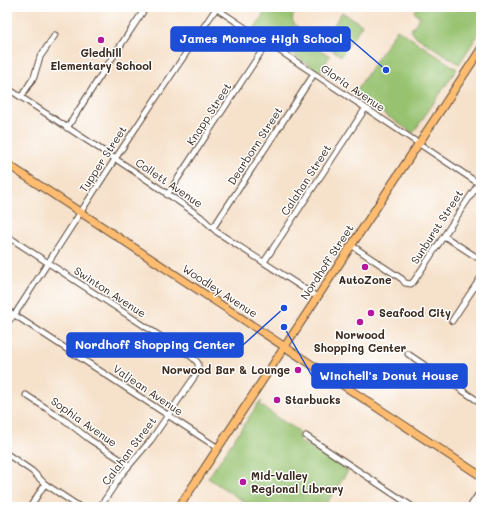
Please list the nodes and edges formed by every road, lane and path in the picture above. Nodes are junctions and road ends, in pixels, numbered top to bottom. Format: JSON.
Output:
{"nodes":[{"id":1,"x":146,"y":7,"type":"edge"},
{"id":2,"x":216,"y":8,"type":"edge"},
{"id":3,"x":54,"y":35,"type":"dead end"},
{"id":4,"x":267,"y":43,"type":"junction"},
{"id":5,"x":481,"y":50,"type":"edge"},
{"id":6,"x":314,"y":74,"type":"junction"},
{"id":7,"x":7,"y":88,"type":"edge"},
{"id":8,"x":21,"y":97,"type":"junction"},
{"id":9,"x":365,"y":109,"type":"junction"},
{"id":10,"x":67,"y":128,"type":"junction"},
{"id":11,"x":419,"y":144,"type":"junction"},
{"id":12,"x":115,"y":159,"type":"junction"},
{"id":13,"x":7,"y":164,"type":"edge"},
{"id":14,"x":480,"y":183,"type":"edge"},
{"id":15,"x":167,"y":195,"type":"junction"},
{"id":16,"x":81,"y":212,"type":"junction"},
{"id":17,"x":213,"y":228,"type":"junction"},
{"id":18,"x":7,"y":236,"type":"edge"},
{"id":19,"x":444,"y":236,"type":"junction"},
{"id":20,"x":351,"y":245,"type":"junction"},
{"id":21,"x":481,"y":260,"type":"edge"},
{"id":22,"x":264,"y":262,"type":"junction"},
{"id":23,"x":48,"y":264,"type":"junction"},
{"id":24,"x":481,"y":277,"type":"edge"},
{"id":25,"x":317,"y":297,"type":"junction"},
{"id":26,"x":7,"y":310,"type":"edge"},
{"id":27,"x":15,"y":314,"type":"junction"},
{"id":28,"x":452,"y":321,"type":"dead end"},
{"id":29,"x":7,"y":323,"type":"edge"},
{"id":30,"x":285,"y":347,"type":"junction"},
{"id":31,"x":408,"y":354,"type":"dead end"},
{"id":32,"x":199,"y":367,"type":"joint"},
{"id":33,"x":26,"y":395,"type":"dead end"},
{"id":34,"x":481,"y":403,"type":"edge"},
{"id":35,"x":168,"y":415,"type":"junction"},
{"id":36,"x":306,"y":436,"type":"dead end"},
{"id":37,"x":218,"y":448,"type":"junction"},
{"id":38,"x":7,"y":454,"type":"edge"},
{"id":39,"x":129,"y":465,"type":"junction"},
{"id":40,"x":481,"y":476,"type":"edge"},
{"id":41,"x":45,"y":484,"type":"junction"},
{"id":42,"x":481,"y":490,"type":"edge"},
{"id":43,"x":30,"y":507,"type":"edge"},
{"id":44,"x":80,"y":507,"type":"edge"},
{"id":45,"x":100,"y":507,"type":"edge"},
{"id":46,"x":178,"y":507,"type":"edge"},
{"id":47,"x":413,"y":507,"type":"edge"},
{"id":48,"x":470,"y":507,"type":"edge"}],
"edges":[{"from":1,"to":10,"type":"street"},
{"from":2,"to":4,"type":"street","name":"Gloria Avenue"},
{"from":2,"to":12,"type":"street","name":"Tupper Street"},
{"from":3,"to":8,"type":"street"},
{"from":4,"to":6,"type":"street","name":"Gloria Avenue"},
{"from":4,"to":15,"type":"street","name":"Knapp Street"},
{"from":5,"to":11,"type":"main road","name":"Nordhoff Street"},
{"from":6,"to":9,"type":"street","name":"Gloria Avenue"},
{"from":6,"to":17,"type":"street","name":"Dearborn Street"},
{"from":7,"to":8,"type":"street","name":"Collett Avenue"},
{"from":8,"to":10,"type":"street","name":"Collett Avenue"},
{"from":9,"to":11,"type":"street","name":"Gloria Avenue"},
{"from":9,"to":22,"type":"street","name":"Calahan Street"},
{"from":10,"to":12,"type":"street","name":"Collett Avenue"},
{"from":11,"to":14,"type":"street","name":"Gloria Avenue"},
{"from":11,"to":20,"type":"main road","name":"Nordhoff Street"},
{"from":12,"to":15,"type":"street","name":"Collett Avenue"},
{"from":12,"to":16,"type":"street","name":"Tupper Street"},
{"from":13,"to":16,"type":"main road","name":"Woodley Avenue"},
{"from":14,"to":19,"type":"street","name":"Sunburst Street"},
{"from":15,"to":17,"type":"street","name":"Collett Avenue"},
{"from":16,"to":23,"type":"street","name":"Tupper Street"},
{"from":16,"to":30,"type":"main road","name":"Woodley Avenue"},
{"from":17,"to":22,"type":"street","name":"Collett Avenue"},
{"from":18,"to":23,"type":"street","name":"Swinton Avenue"},
{"from":19,"to":20,"type":"street","name":"Sunburst Street"},
{"from":19,"to":21,"type":"street"},
{"from":20,"to":25,"type":"main road","name":"Nordhoff Street"},
{"from":22,"to":25,"type":"street","name":"Collett Avenue"},
{"from":23,"to":27,"type":"street","name":"Tupper Street"},
{"from":23,"to":32,"type":"street","name":"Swinton Avenue"},
{"from":24,"to":28,"type":"street"},
{"from":25,"to":30,"type":"main road","name":"Nordhoff Street"},
{"from":26,"to":27,"type":"street","name":"Valjean Avenue"},
{"from":27,"to":29,"type":"street","name":"Tupper Street"},
{"from":27,"to":35,"type":"street","name":"Valjean Avenue"},
{"from":30,"to":37,"type":"main road","name":"Nordhoff Street"},
{"from":30,"to":40,"type":"main road","name":"Woodley Avenue"},
{"from":31,"to":34,"type":"street"},
{"from":32,"to":35,"type":"street","name":"Calahan Street"},
{"from":33,"to":39,"type":"street","name":"Sophia Avenue"},
{"from":35,"to":37,"type":"street","name":"Valjean Avenue"},
{"from":35,"to":39,"type":"street","name":"Calahan Street"},
{"from":36,"to":47,"type":"street"},
{"from":37,"to":46,"type":"main road","name":"Nordhoff Street"},
{"from":38,"to":41,"type":"street"},
{"from":39,"to":45,"type":"street","name":"Calahan Street"},
{"from":41,"to":43,"type":"street"},
{"from":41,"to":44,"type":"street"},
{"from":42,"to":48,"type":"street"}]}
